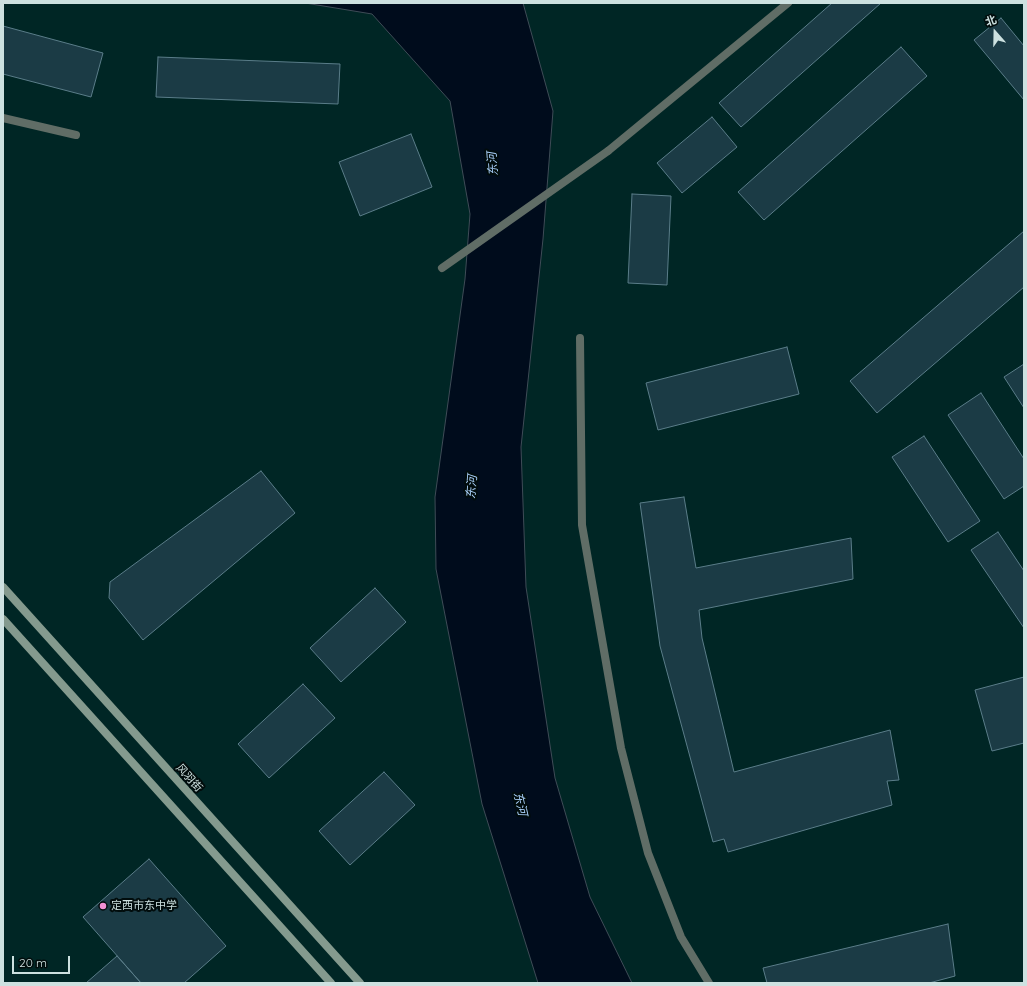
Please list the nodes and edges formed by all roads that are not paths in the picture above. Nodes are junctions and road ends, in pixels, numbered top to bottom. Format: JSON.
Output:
{"nodes":[{"id":1,"x":788,"y":3,"type":"edge"},
{"id":2,"x":3,"y":118,"type":"edge"},
{"id":3,"x":76,"y":135,"type":"dead end"},
{"id":4,"x":442,"y":268,"type":"dead end"},
{"id":5,"x":580,"y":338,"type":"dead end"},
{"id":6,"x":3,"y":587,"type":"edge"},
{"id":7,"x":10,"y":595,"type":"junction"},
{"id":8,"x":3,"y":600,"type":"edge"},
{"id":9,"x":3,"y":620,"type":"edge"},
{"id":10,"x":331,"y":983,"type":"edge"},
{"id":11,"x":360,"y":983,"type":"edge"},
{"id":12,"x":709,"y":983,"type":"edge"}],
"edges":[{"from":1,"to":4,"type":"street"},
{"from":2,"to":3,"type":"street"},
{"from":5,"to":12,"type":"street"},
{"from":6,"to":7,"type":"street","name":"风羽街"},
{"from":7,"to":8,"type":"street"},
{"from":7,"to":11,"type":"street","name":"风羽街"},
{"from":9,"to":10,"type":"street"}]}
